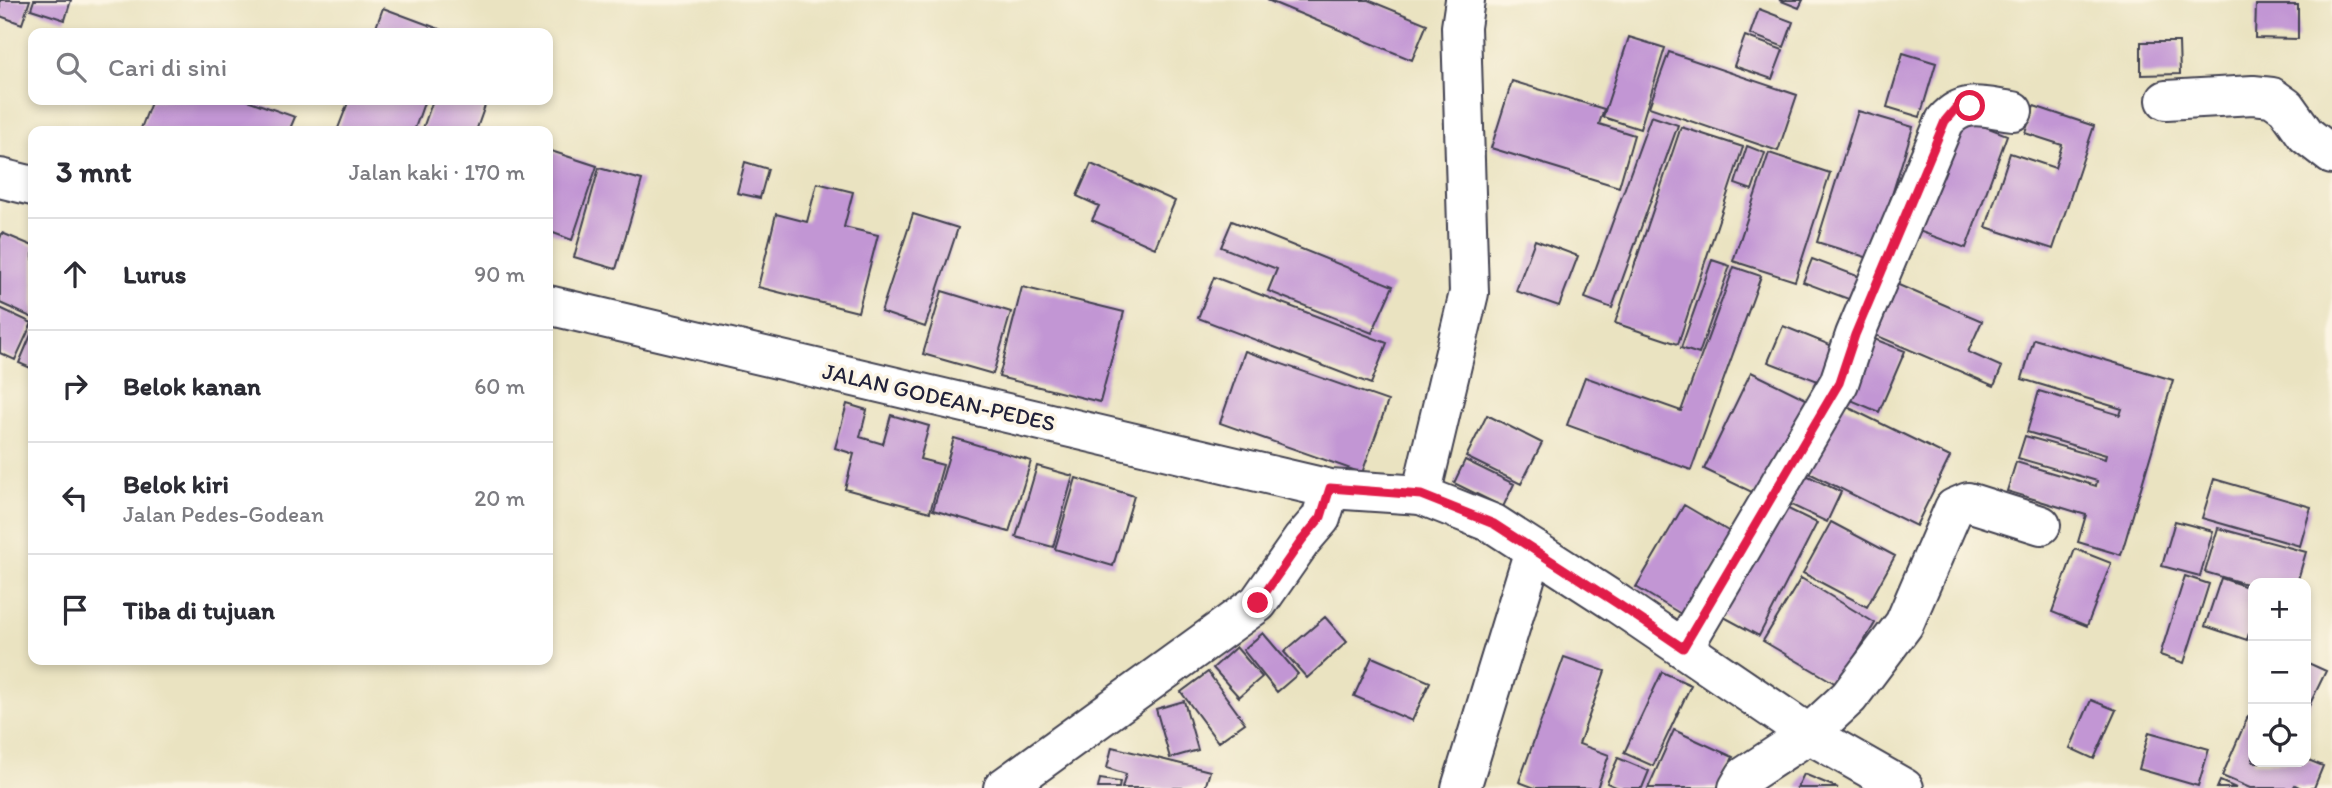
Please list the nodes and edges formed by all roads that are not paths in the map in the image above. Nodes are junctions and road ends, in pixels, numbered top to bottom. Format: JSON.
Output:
{"nodes":[{"id":1,"x":1465,"y":0,"type":"edge"},
{"id":2,"x":2166,"y":100,"type":"dead end"},
{"id":3,"x":2012,"y":111,"type":"dead end"},
{"id":4,"x":2332,"y":155,"type":"edge"},
{"id":5,"x":0,"y":178,"type":"edge"},
{"id":6,"x":28,"y":185,"type":"edge"},
{"id":7,"x":553,"y":306,"type":"edge"},
{"id":8,"x":1330,"y":488,"type":"junction"},
{"id":9,"x":1421,"y":495,"type":"junction"},
{"id":10,"x":2041,"y":525,"type":"dead end"},
{"id":11,"x":1534,"y":550,"type":"junction"},
{"id":12,"x":1683,"y":648,"type":"junction"},
{"id":13,"x":1809,"y":734,"type":"junction"},
{"id":14,"x":1003,"y":788,"type":"edge"},
{"id":15,"x":1461,"y":788,"type":"edge"},
{"id":16,"x":1738,"y":788,"type":"edge"},
{"id":17,"x":1903,"y":788,"type":"edge"}],
"edges":[{"from":1,"to":9,"type":"street"},
{"from":2,"to":4,"type":"street"},
{"from":3,"to":12,"type":"street"},
{"from":5,"to":6,"type":"street"},
{"from":7,"to":8,"type":"street","name":"JALAN GODEAN-PEDES"},
{"from":8,"to":9,"type":"street","name":"JALAN GODEAN-PEDES"},
{"from":8,"to":14,"type":"street"},
{"from":9,"to":11,"type":"street","name":"JALAN GODEAN-PEDES"},
{"from":10,"to":13,"type":"street"},
{"from":11,"to":12,"type":"street","name":"JALAN GODEAN-PEDES"},
{"from":11,"to":15,"type":"street"},
{"from":12,"to":13,"type":"street","name":"JALAN GODEAN-PEDES"},
{"from":13,"to":16,"type":"street"},
{"from":13,"to":17,"type":"street","name":"JALAN GODEAN-PEDES"}]}
